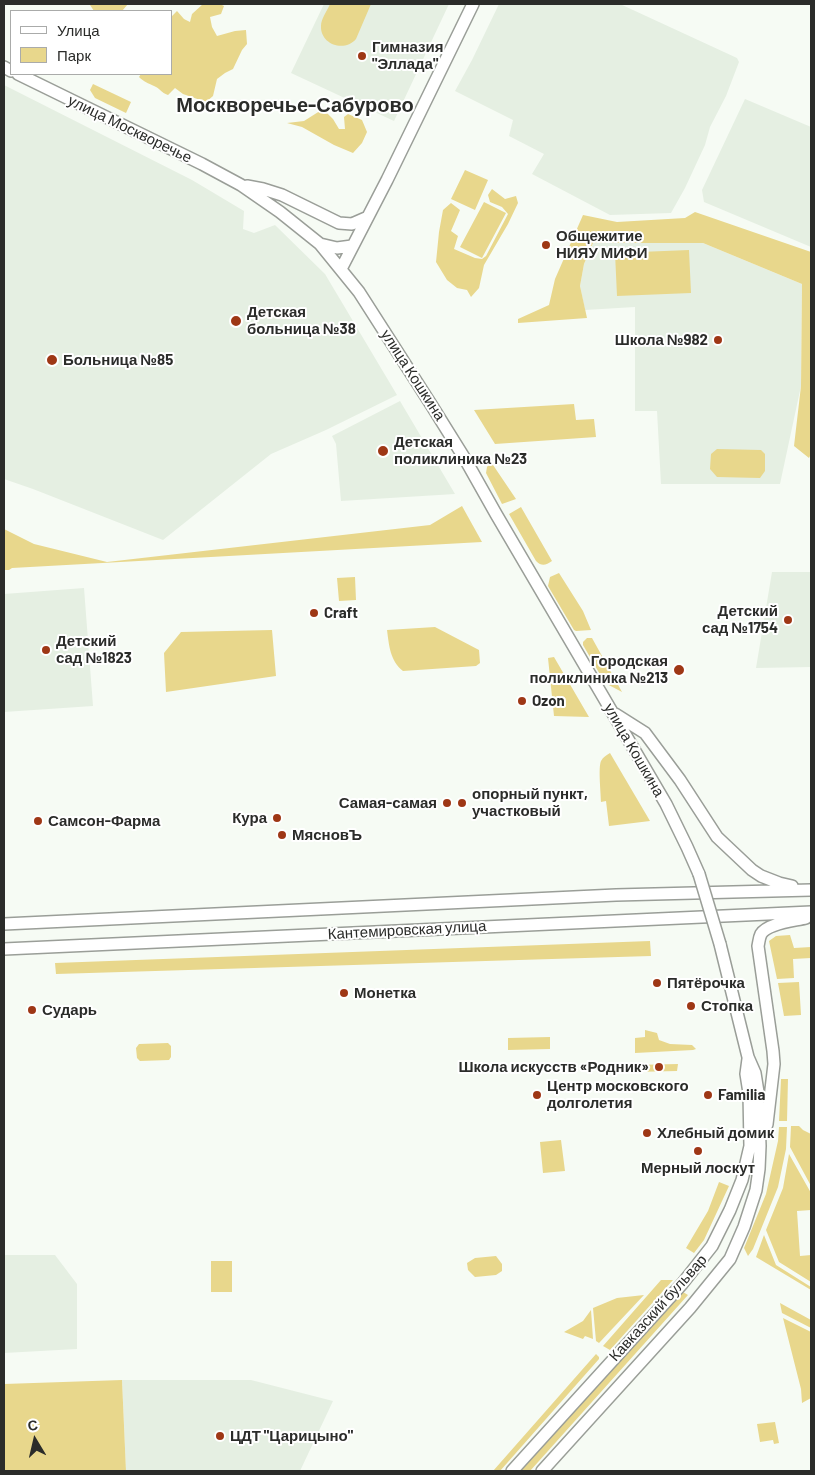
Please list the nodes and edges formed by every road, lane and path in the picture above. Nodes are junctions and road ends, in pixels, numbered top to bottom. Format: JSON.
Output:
{"nodes":[{"id":1,"x":473,"y":4,"type":"edge"},
{"id":2,"x":20,"y":75,"type":"edge"},
{"id":3,"x":241,"y":185,"type":"junction"},
{"id":4,"x":368,"y":217,"type":"junction"},
{"id":5,"x":320,"y":244,"type":"junction"},
{"id":6,"x":352,"y":246,"type":"junction"},
{"id":7,"x":341,"y":269,"type":"junction"},
{"id":8,"x":612,"y":712,"type":"junction"},
{"id":9,"x":811,"y":890,"type":"edge"},
{"id":10,"x":811,"y":912,"type":"edge"},
{"id":11,"x":811,"y":917,"type":"edge"},
{"id":12,"x":4,"y":924,"type":"edge"},
{"id":13,"x":720,"y":944,"type":"joint"},
{"id":14,"x":4,"y":949,"type":"edge"},
{"id":15,"x":748,"y":1057,"type":"junction"},
{"id":16,"x":760,"y":1146,"type":"junction"},
{"id":17,"x":512,"y":1471,"type":"edge"},
{"id":18,"x":542,"y":1471,"type":"edge"}],
"edges":[{"from":1,"to":4,"type":"main road"},
{"from":2,"to":3,"type":"main road","name":"улица Москворечье"},
{"from":3,"to":4,"type":"main road","name":"улица Москворечье"},
{"from":3,"to":5,"type":"main road","name":"улица Москворечье"},
{"from":4,"to":6,"type":"main road"},
{"from":5,"to":6,"type":"main road"},
{"from":5,"to":7,"type":"main road","name":"улица Москворечье"},
{"from":6,"to":7,"type":"main road"},
{"from":7,"to":8,"type":"main road","name":"улица Кошкина"},
{"from":8,"to":9,"type":"main road"},
{"from":8,"to":13,"type":"main road","name":"улица Кошкина","bridge":true},
{"from":9,"to":12,"type":"main road","name":"Кантемировская улица"},
{"from":10,"to":14,"type":"main road","name":"Кантемировская улица"},
{"from":11,"to":16,"type":"main road"},
{"from":13,"to":15,"type":"main road","name":"Кавказский бульвар"},
{"from":15,"to":16,"type":"main road","name":"Кавказский бульвар"},
{"from":15,"to":17,"type":"main road","name":"Кавказский бульвар"},
{"from":16,"to":18,"type":"main road","name":"Кавказский бульвар"}]}
